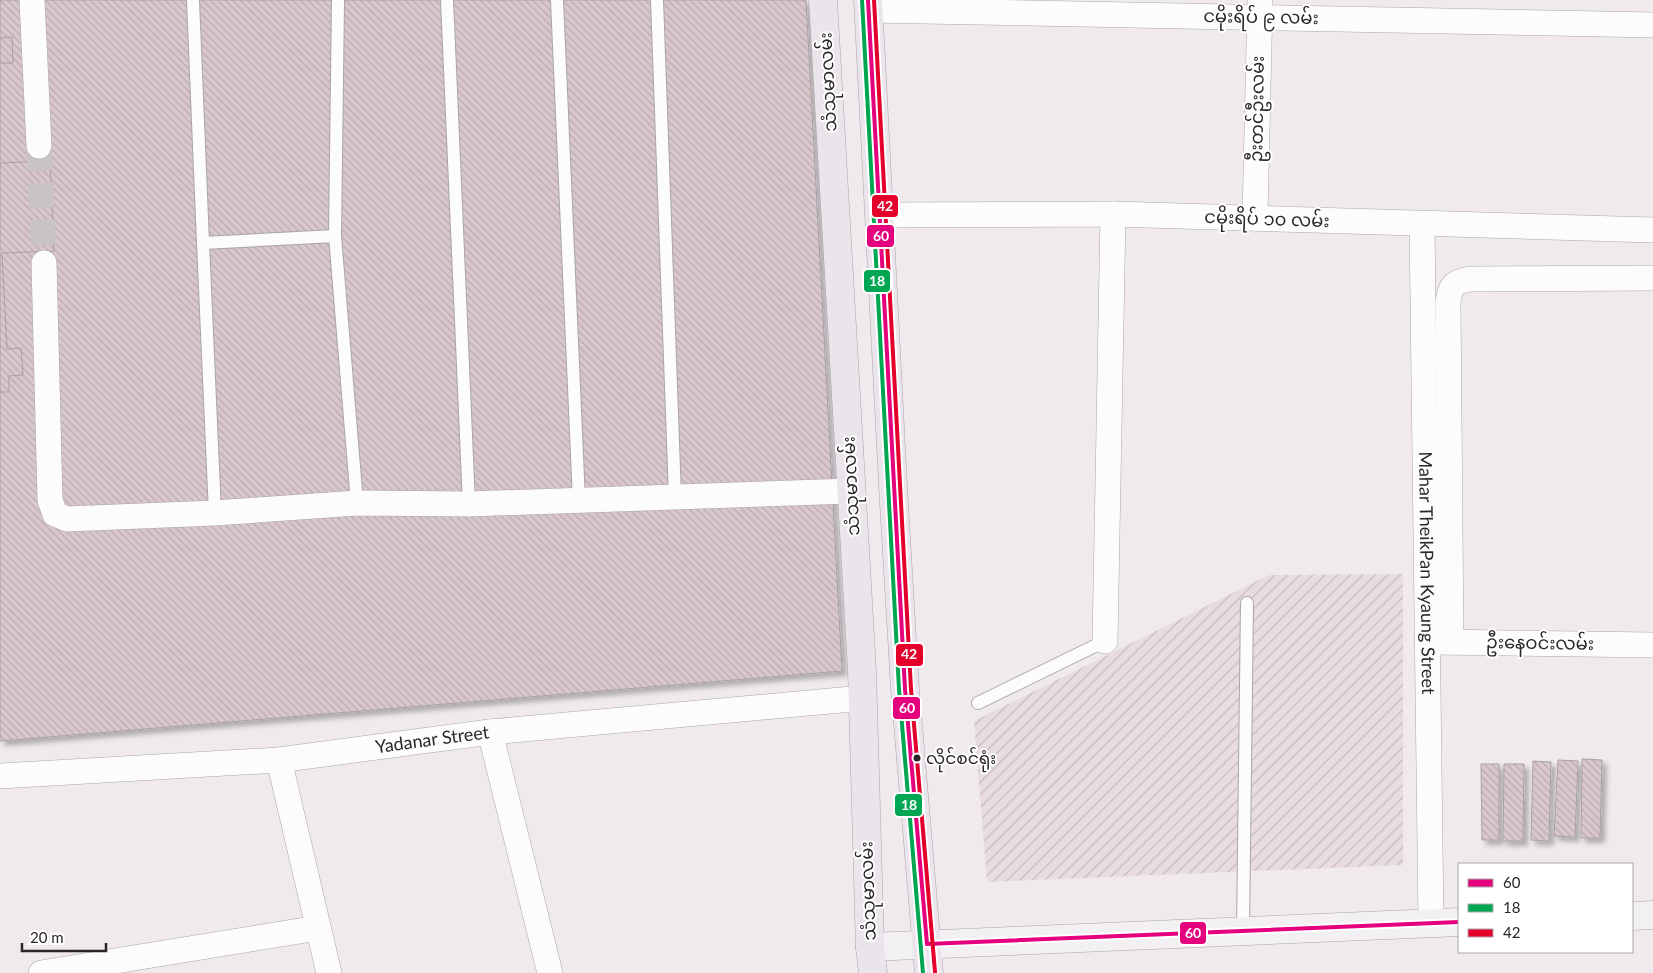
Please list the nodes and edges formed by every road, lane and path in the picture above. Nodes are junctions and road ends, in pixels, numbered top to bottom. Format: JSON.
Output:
{"nodes":[{"id":1,"x":32,"y":0,"type":"edge"},
{"id":2,"x":193,"y":0,"type":"edge"},
{"id":3,"x":338,"y":0,"type":"edge"},
{"id":4,"x":446,"y":0,"type":"edge"},
{"id":5,"x":557,"y":0,"type":"edge"},
{"id":6,"x":657,"y":0,"type":"edge"},
{"id":7,"x":823,"y":0,"type":"edge"},
{"id":8,"x":869,"y":5,"type":"edge"},
{"id":9,"x":1259,"y":9,"type":"edge"},
{"id":10,"x":1653,"y":25,"type":"edge"},
{"id":11,"x":39,"y":146,"type":"tunnel mouth"},
{"id":12,"x":1113,"y":214,"type":"junction"},
{"id":13,"x":880,"y":215,"type":"junction"},
{"id":14,"x":1254,"y":218,"type":"junction"},
{"id":15,"x":1422,"y":224,"type":"junction"},
{"id":16,"x":1653,"y":230,"type":"edge"},
{"id":17,"x":335,"y":236,"type":"junction"},
{"id":18,"x":203,"y":243,"type":"junction"},
{"id":19,"x":44,"y":263,"type":"tunnel mouth"},
{"id":20,"x":1653,"y":278,"type":"edge"},
{"id":21,"x":851,"y":491,"type":"junction"},
{"id":22,"x":675,"y":497,"type":"junction"},
{"id":23,"x":579,"y":501,"type":"junction"},
{"id":24,"x":357,"y":503,"type":"junction"},
{"id":25,"x":468,"y":504,"type":"junction"},
{"id":26,"x":215,"y":513,"type":"junction"},
{"id":27,"x":1247,"y":603,"type":"dead end"},
{"id":28,"x":1105,"y":641,"type":"joint"},
{"id":29,"x":1439,"y":642,"type":"junction"},
{"id":30,"x":1653,"y":645,"type":"edge"},
{"id":31,"x":863,"y":698,"type":"junction"},
{"id":32,"x":978,"y":703,"type":"dead end"},
{"id":33,"x":490,"y":732,"type":"junction"},
{"id":34,"x":279,"y":760,"type":"junction"},
{"id":35,"x":0,"y":776,"type":"edge"},
{"id":36,"x":1653,"y":915,"type":"edge"},
{"id":37,"x":1633,"y":916,"type":"edge"},
{"id":38,"x":1458,"y":922,"type":"edge"},
{"id":39,"x":1431,"y":923,"type":"junction"},
{"id":40,"x":318,"y":928,"type":"junction"},
{"id":41,"x":1243,"y":930,"type":"junction"},
{"id":42,"x":927,"y":944,"type":"junction"},
{"id":43,"x":871,"y":960,"type":"edge"},
{"id":44,"x":41,"y":973,"type":"edge"},
{"id":45,"x":329,"y":973,"type":"edge"},
{"id":46,"x":550,"y":973,"type":"edge"},
{"id":47,"x":929,"y":973,"type":"edge"}],
"edges":[{"from":1,"to":11,"type":"street"},
{"from":2,"to":18,"type":"lane"},
{"from":3,"to":17,"type":"lane"},
{"from":4,"to":25,"type":"lane"},
{"from":5,"to":23,"type":"lane"},
{"from":6,"to":22,"type":"lane"},
{"from":7,"to":21,"type":"main road","name":"သံသုမာလမ်း"},
{"from":8,"to":9,"type":"street","name":"ငမိုးရိပ် ၉ လမ်း"},
{"from":8,"to":13,"type":"main road"},
{"from":9,"to":10,"type":"street","name":"ငမိုးရိပ် ၉ လမ်း"},
{"from":9,"to":14,"type":"street","name":"ဦးတင်ဦးလမ်း"},
{"from":12,"to":13,"type":"street","name":"ငမိုးရိပ် ၁၀ လမ်း"},
{"from":12,"to":14,"type":"street","name":"ငမိုးရိပ် ၁၀ လမ်း"},
{"from":12,"to":28,"type":"street"},
{"from":13,"to":42,"type":"main road"},
{"from":14,"to":15,"type":"street","name":"ငမိုးရိပ် ၁၀ လမ်း"},
{"from":15,"to":16,"type":"street","name":"ငမိုးရိပ် ၁၀ လမ်း"},
{"from":15,"to":29,"type":"street","name":"Mahar TheikPan Kyaung Street"},
{"from":17,"to":18,"type":"lane"},
{"from":17,"to":24,"type":"lane"},
{"from":18,"to":26,"type":"lane"},
{"from":19,"to":26,"type":"street"},
{"from":20,"to":29,"type":"street"},
{"from":21,"to":22,"type":"street"},
{"from":21,"to":31,"type":"main road","name":"သံသုမာလမ်း"},
{"from":22,"to":23,"type":"street"},
{"from":23,"to":25,"type":"street"},
{"from":24,"to":25,"type":"street"},
{"from":24,"to":26,"type":"street"},
{"from":27,"to":41,"type":"lane"},
{"from":28,"to":32,"type":"lane"},
{"from":29,"to":30,"type":"street","name":"ဦးနေဝင်းလမ်း"},
{"from":29,"to":39,"type":"street","name":"Mahar TheikPan Kyaung Street"},
{"from":31,"to":33,"type":"street","name":"Yadanar Street"},
{"from":31,"to":43,"type":"main road","name":"သံသုမာလမ်း"},
{"from":33,"to":34,"type":"street","name":"Yadanar Street"},
{"from":33,"to":46,"type":"street"},
{"from":34,"to":35,"type":"street","name":"Yadanar Street"},
{"from":34,"to":40,"type":"street"},
{"from":36,"to":37,"type":"main road"},
{"from":38,"to":39,"type":"main road"},
{"from":39,"to":41,"type":"main road"},
{"from":40,"to":44,"type":"street"},
{"from":40,"to":45,"type":"street"},
{"from":41,"to":42,"type":"main road"},
{"from":42,"to":43,"type":"main road"},
{"from":42,"to":47,"type":"main road"}]}
